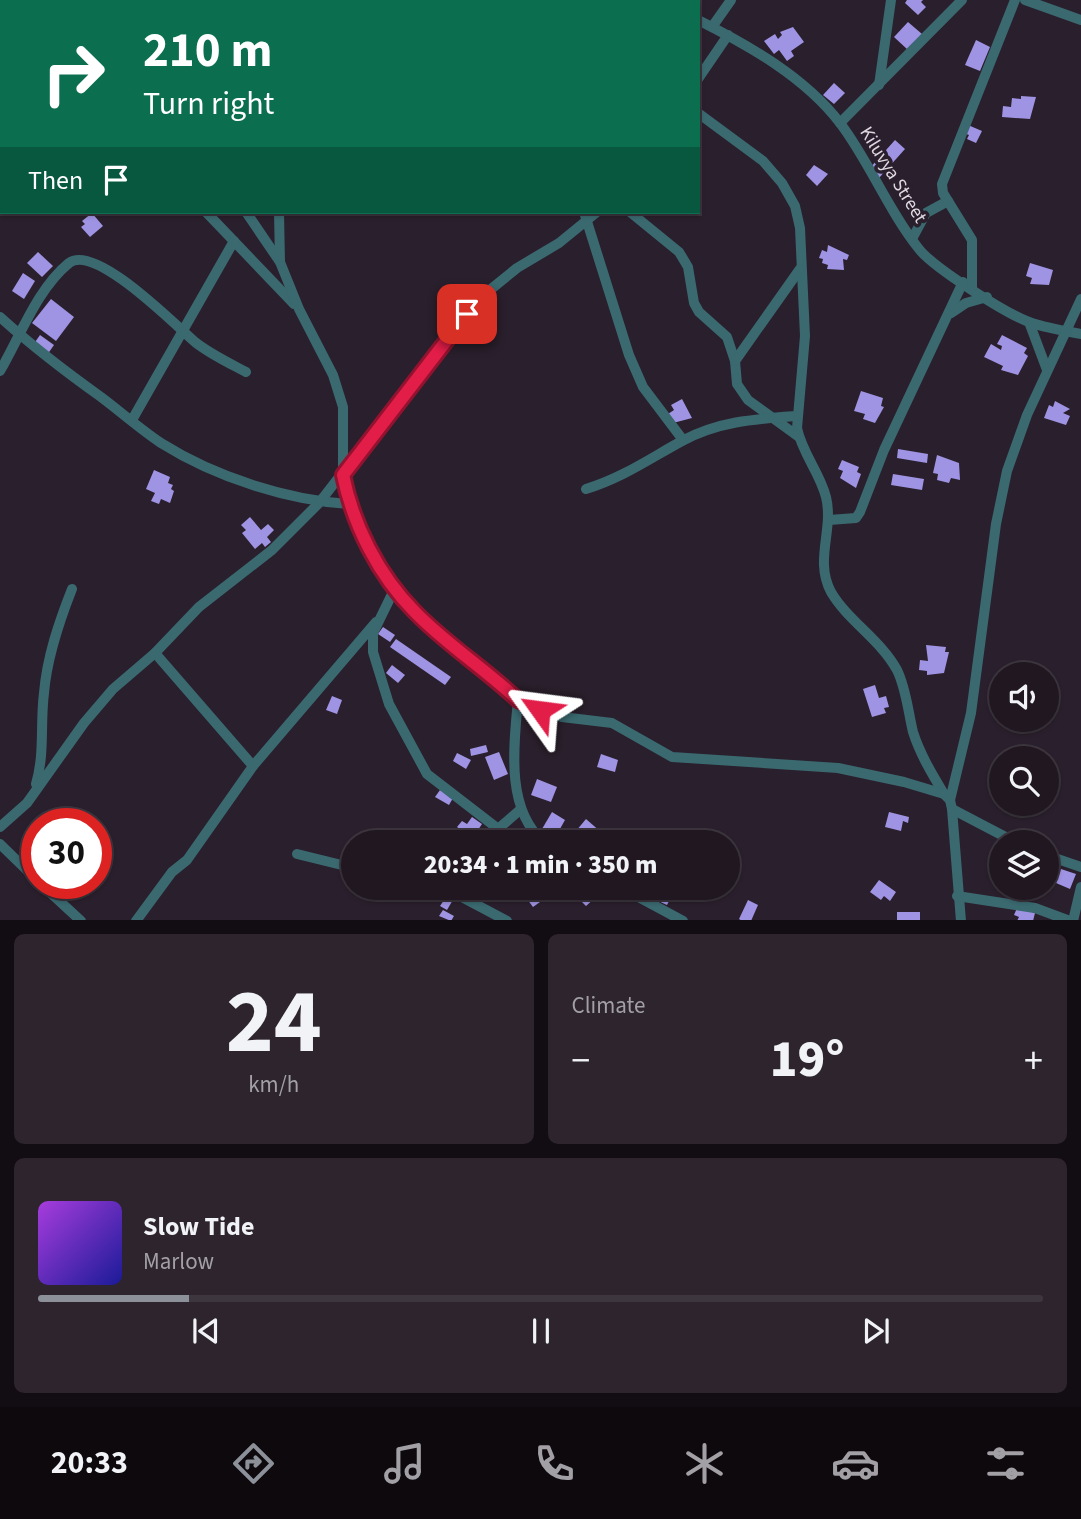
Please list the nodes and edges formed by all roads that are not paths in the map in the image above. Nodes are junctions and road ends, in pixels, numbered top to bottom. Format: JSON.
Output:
{"nodes":[{"id":1,"x":731,"y":0,"type":"edge"},
{"id":2,"x":891,"y":0,"type":"edge"},
{"id":3,"x":962,"y":0,"type":"edge"},
{"id":4,"x":1015,"y":0,"type":"edge"},
{"id":5,"x":1024,"y":0,"type":"edge"},
{"id":6,"x":1081,"y":20,"type":"edge"},
{"id":7,"x":700,"y":21,"type":"edge"},
{"id":8,"x":712,"y":27,"type":"junction"},
{"id":9,"x":728,"y":35,"type":"junction"},
{"id":10,"x":700,"y":71,"type":"edge"},
{"id":11,"x":878,"y":85,"type":"junction"},
{"id":12,"x":700,"y":114,"type":"edge"},
{"id":13,"x":840,"y":123,"type":"junction"},
{"id":14,"x":948,"y":201,"type":"junction"},
{"id":15,"x":208,"y":214,"type":"edge"},
{"id":16,"x":247,"y":214,"type":"edge"},
{"id":17,"x":279,"y":214,"type":"edge"},
{"id":18,"x":632,"y":214,"type":"edge"},
{"id":19,"x":585,"y":218,"type":"edge"},
{"id":20,"x":912,"y":239,"type":"junction"},
{"id":21,"x":234,"y":241,"type":"junction"},
{"id":22,"x":280,"y":262,"type":"junction"},
{"id":23,"x":800,"y":270,"type":"junction"},
{"id":24,"x":968,"y":285,"type":"junction"},
{"id":25,"x":987,"y":298,"type":"junction"},
{"id":26,"x":1081,"y":299,"type":"edge"},
{"id":27,"x":299,"y":309,"type":"junction"},
{"id":28,"x":951,"y":313,"type":"junction"},
{"id":29,"x":0,"y":317,"type":"edge"},
{"id":30,"x":1029,"y":322,"type":"junction"},
{"id":31,"x":183,"y":329,"type":"junction"},
{"id":32,"x":1067,"y":331,"type":"junction"},
{"id":33,"x":1081,"y":334,"type":"edge"},
{"id":34,"x":20,"y":336,"type":"junction"},
{"id":35,"x":735,"y":361,"type":"junction"},
{"id":36,"x":1047,"y":370,"type":"junction"},
{"id":37,"x":0,"y":371,"type":"edge"},
{"id":38,"x":246,"y":372,"type":"dead end"},
{"id":39,"x":797,"y":416,"type":"junction"},
{"id":40,"x":772,"y":418,"type":"junction"},
{"id":41,"x":132,"y":420,"type":"junction"},
{"id":42,"x":799,"y":437,"type":"junction"},
{"id":43,"x":683,"y":440,"type":"junction"},
{"id":44,"x":343,"y":475,"type":"junction"},
{"id":45,"x":586,"y":489,"type":"dead end"},
{"id":46,"x":319,"y":503,"type":"junction"},
{"id":47,"x":349,"y":504,"type":"junction"},
{"id":48,"x":829,"y":520,"type":"junction"},
{"id":49,"x":395,"y":588,"type":"junction"},
{"id":50,"x":72,"y":589,"type":"dead end"},
{"id":51,"x":376,"y":622,"type":"junction"},
{"id":52,"x":155,"y":653,"type":"junction"},
{"id":53,"x":518,"y":700,"type":"junction"},
{"id":54,"x":253,"y":766,"type":"junction"},
{"id":55,"x":35,"y":790,"type":"junction"},
{"id":56,"x":948,"y":801,"type":"junction"},
{"id":57,"x":521,"y":810,"type":"junction"},
{"id":58,"x":0,"y":827,"type":"edge"},
{"id":59,"x":497,"y":828,"type":"joint"},
{"id":60,"x":532,"y":830,"type":"edge"},
{"id":61,"x":995,"y":830,"type":"edge"},
{"id":62,"x":0,"y":844,"type":"edge"},
{"id":63,"x":297,"y":854,"type":"dead end"},
{"id":64,"x":1059,"y":859,"type":"edge"},
{"id":65,"x":21,"y":864,"type":"edge"},
{"id":66,"x":341,"y":865,"type":"edge"},
{"id":67,"x":1081,"y":867,"type":"edge"},
{"id":68,"x":1081,"y":887,"type":"edge"},
{"id":69,"x":957,"y":896,"type":"junction"},
{"id":70,"x":58,"y":899,"type":"edge"},
{"id":71,"x":468,"y":900,"type":"edge"},
{"id":72,"x":645,"y":900,"type":"edge"},
{"id":73,"x":81,"y":920,"type":"edge"},
{"id":74,"x":136,"y":920,"type":"edge"},
{"id":75,"x":507,"y":920,"type":"edge"},
{"id":76,"x":683,"y":920,"type":"edge"},
{"id":77,"x":961,"y":920,"type":"edge"},
{"id":78,"x":1072,"y":920,"type":"edge"}],
"edges":[{"from":1,"to":8,"type":"street"},
{"from":2,"to":11,"type":"street"},
{"from":3,"to":11,"type":"street"},
{"from":4,"to":14,"type":"street"},
{"from":5,"to":6,"type":"street"},
{"from":7,"to":8,"type":"street","name":"Kiluvya Street"},
{"from":8,"to":9,"type":"street","name":"Kiluvya Street"},
{"from":9,"to":10,"type":"street"},
{"from":9,"to":13,"type":"street","name":"Kiluvya Street"},
{"from":11,"to":13,"type":"street"},
{"from":12,"to":23,"type":"street"},
{"from":13,"to":20,"type":"street","name":"Kiluvya Street"},
{"from":14,"to":20,"type":"street"},
{"from":14,"to":24,"type":"street"},
{"from":15,"to":21,"type":"street"},
{"from":16,"to":22,"type":"street"},
{"from":17,"to":22,"type":"street"},
{"from":18,"to":35,"type":"street"},
{"from":19,"to":43,"type":"street"},
{"from":19,"to":44,"type":"street"},
{"from":20,"to":24,"type":"street","name":"Kiluvya Street"},
{"from":21,"to":27,"type":"street"},
{"from":21,"to":31,"type":"street"},
{"from":22,"to":27,"type":"street"},
{"from":23,"to":35,"type":"street"},
{"from":23,"to":39,"type":"street"},
{"from":24,"to":25,"type":"street","name":"Kiluvya Street"},
{"from":24,"to":28,"type":"street"},
{"from":25,"to":28,"type":"street"},
{"from":25,"to":30,"type":"street","name":"Kiluvya Street"},
{"from":26,"to":32,"type":"street"},
{"from":27,"to":44,"type":"street"},
{"from":28,"to":48,"type":"street"},
{"from":29,"to":34,"type":"street"},
{"from":30,"to":32,"type":"street","name":"Kiluvya Street"},
{"from":30,"to":36,"type":"street"},
{"from":31,"to":34,"type":"street"},
{"from":31,"to":38,"type":"street"},
{"from":31,"to":41,"type":"street"},
{"from":32,"to":33,"type":"street","name":"Kiluvya Street"},
{"from":32,"to":36,"type":"street"},
{"from":34,"to":37,"type":"street"},
{"from":34,"to":41,"type":"street"},
{"from":35,"to":40,"type":"street"},
{"from":36,"to":56,"type":"street"},
{"from":39,"to":40,"type":"street"},
{"from":39,"to":42,"type":"street"},
{"from":40,"to":42,"type":"street"},
{"from":40,"to":43,"type":"street"},
{"from":41,"to":46,"type":"street"},
{"from":42,"to":48,"type":"street"},
{"from":43,"to":45,"type":"street"},
{"from":44,"to":46,"type":"street"},
{"from":44,"to":47,"type":"street"},
{"from":46,"to":47,"type":"street"},
{"from":46,"to":52,"type":"street"},
{"from":47,"to":49,"type":"street"},
{"from":48,"to":56,"type":"street"},
{"from":49,"to":51,"type":"street"},
{"from":49,"to":53,"type":"street"},
{"from":50,"to":55,"type":"street"},
{"from":51,"to":54,"type":"street"},
{"from":51,"to":59,"type":"street"},
{"from":52,"to":54,"type":"street"},
{"from":52,"to":55,"type":"street"},
{"from":53,"to":56,"type":"street"},
{"from":53,"to":57,"type":"street"},
{"from":54,"to":74,"type":"street"},
{"from":55,"to":58,"type":"street"},
{"from":56,"to":61,"type":"street"},
{"from":56,"to":69,"type":"street"},
{"from":57,"to":59,"type":"street"},
{"from":57,"to":60,"type":"street"},
{"from":62,"to":65,"type":"street"},
{"from":63,"to":66,"type":"street"},
{"from":64,"to":67,"type":"street"},
{"from":68,"to":78,"type":"street"},
{"from":69,"to":77,"type":"street"},
{"from":69,"to":78,"type":"street"},
{"from":70,"to":73,"type":"street"},
{"from":71,"to":75,"type":"street"},
{"from":72,"to":76,"type":"street"}]}
